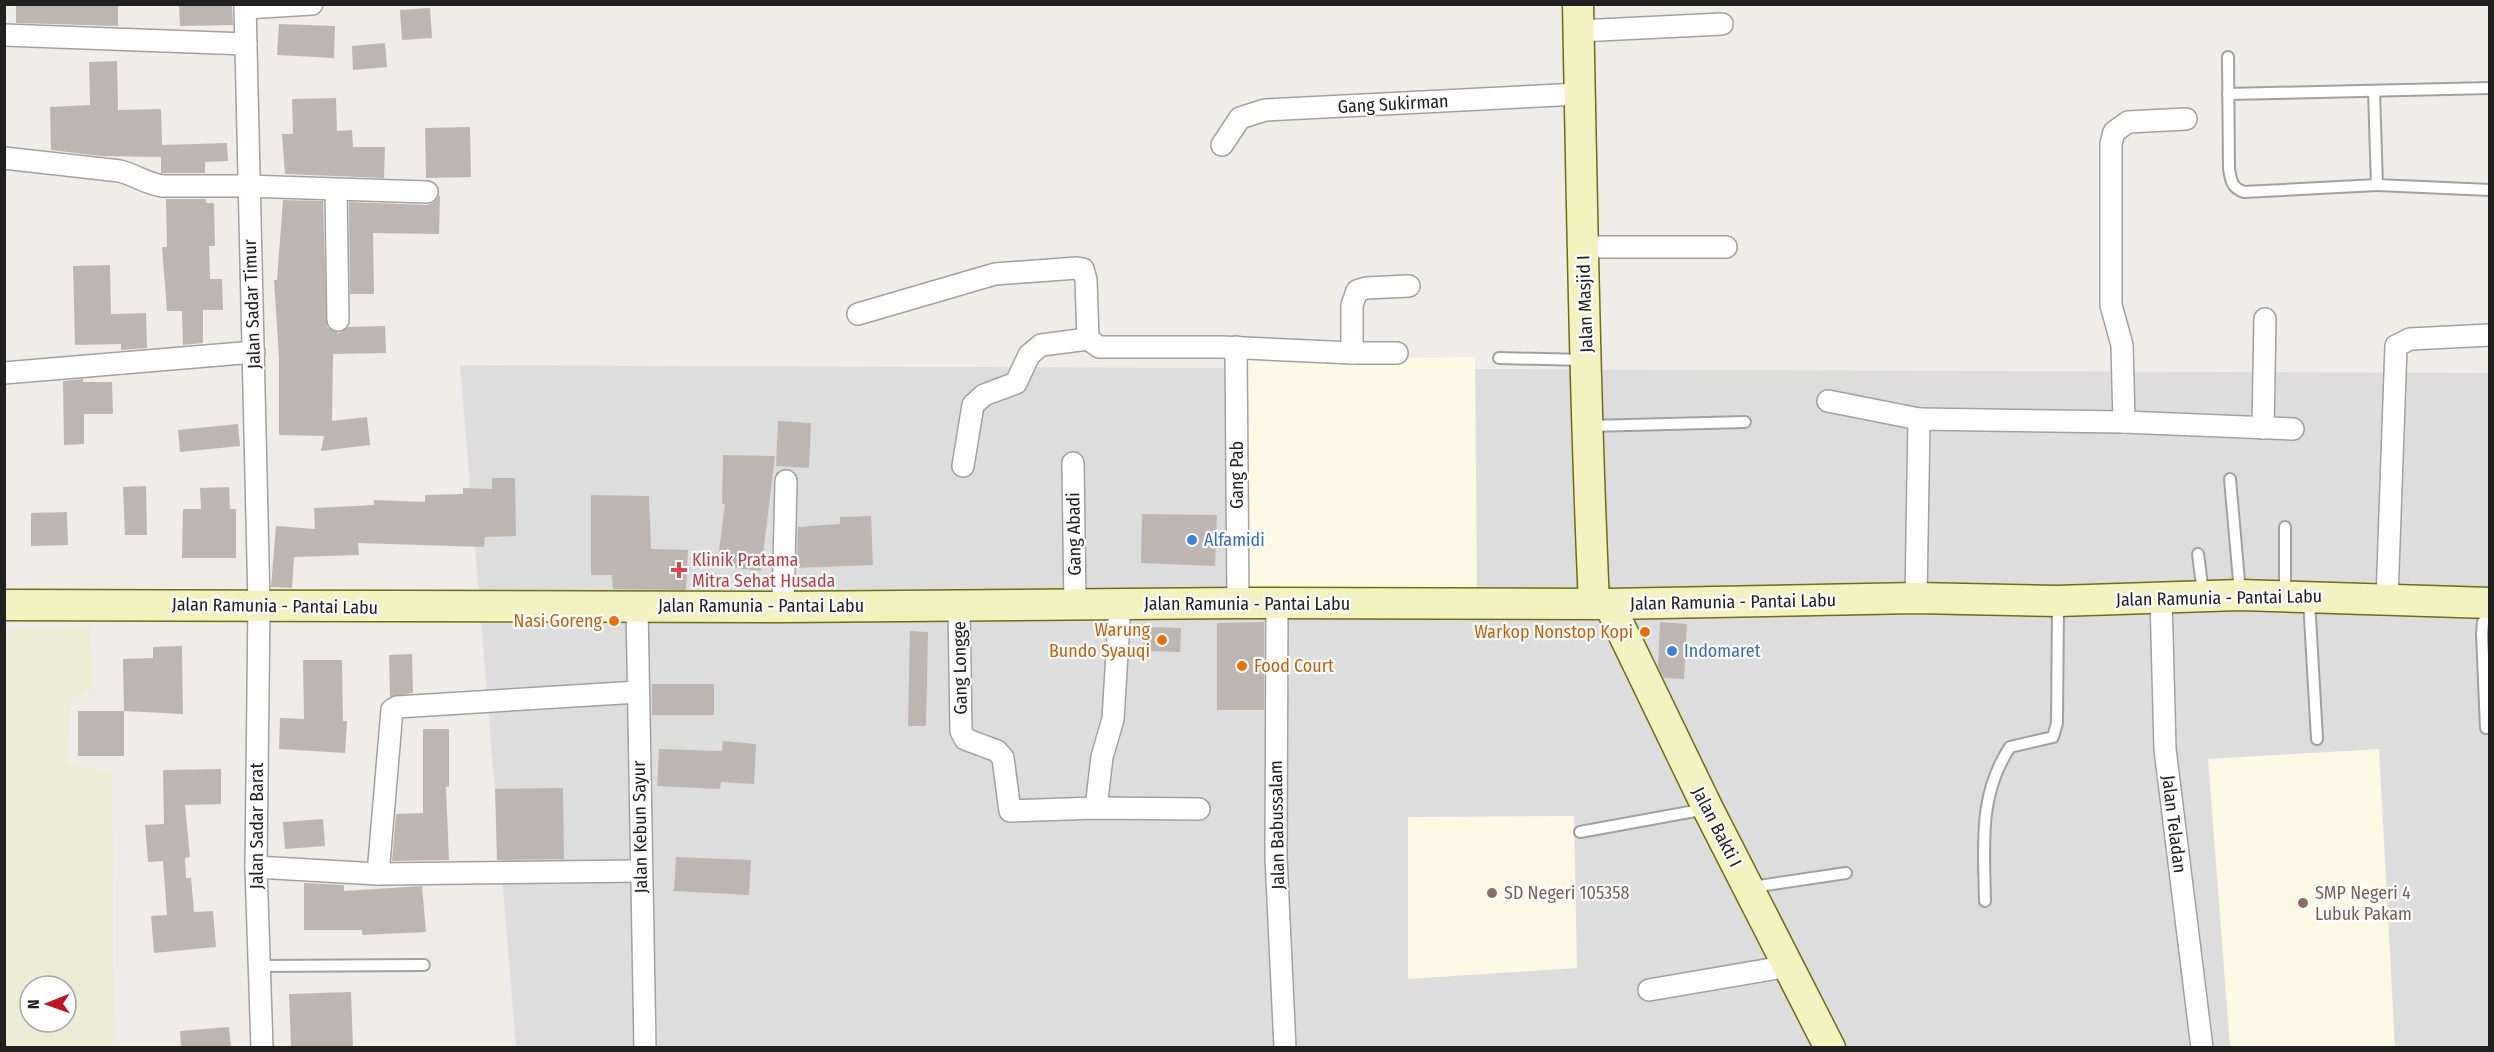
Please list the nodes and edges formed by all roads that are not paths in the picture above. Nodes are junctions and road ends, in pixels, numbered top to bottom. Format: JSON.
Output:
{"nodes":[{"id":1,"x":312,"y":4,"type":"edge"},
{"id":2,"x":245,"y":6,"type":"edge"},
{"id":3,"x":1578,"y":18,"type":"edge"},
{"id":4,"x":1722,"y":24,"type":"dead end"},
{"id":5,"x":4,"y":35,"type":"edge"},
{"id":6,"x":246,"y":44,"type":"junction"},
{"id":7,"x":2228,"y":57,"type":"dead end"},
{"id":8,"x":2490,"y":88,"type":"edge"},
{"id":9,"x":2374,"y":91,"type":"junction"},
{"id":10,"x":1579,"y":94,"type":"junction"},
{"id":11,"x":2228,"y":94,"type":"junction"},
{"id":12,"x":2186,"y":119,"type":"dead end"},
{"id":13,"x":1222,"y":145,"type":"dead end"},
{"id":14,"x":4,"y":158,"type":"edge"},
{"id":15,"x":2377,"y":185,"type":"junction"},
{"id":16,"x":249,"y":186,"type":"junction"},
{"id":17,"x":336,"y":190,"type":"junction"},
{"id":18,"x":2490,"y":190,"type":"edge"},
{"id":19,"x":427,"y":192,"type":"dead end"},
{"id":20,"x":1726,"y":246,"type":"dead end"},
{"id":21,"x":1584,"y":247,"type":"junction"},
{"id":22,"x":1409,"y":285,"type":"dead end"},
{"id":23,"x":858,"y":314,"type":"dead end"},
{"id":24,"x":338,"y":320,"type":"dead end"},
{"id":25,"x":2265,"y":320,"type":"dead end"},
{"id":26,"x":2490,"y":335,"type":"edge"},
{"id":27,"x":1088,"y":339,"type":"junction"},
{"id":28,"x":1236,"y":347,"type":"junction"},
{"id":29,"x":254,"y":352,"type":"junction"},
{"id":30,"x":1352,"y":353,"type":"junction"},
{"id":31,"x":1397,"y":353,"type":"dead end"},
{"id":32,"x":1499,"y":358,"type":"dead end"},
{"id":33,"x":1587,"y":360,"type":"junction"},
{"id":34,"x":4,"y":373,"type":"edge"},
{"id":35,"x":1828,"y":401,"type":"dead end"},
{"id":36,"x":1919,"y":419,"type":"junction"},
{"id":37,"x":1745,"y":422,"type":"dead end"},
{"id":38,"x":2124,"y":422,"type":"junction"},
{"id":39,"x":1586,"y":426,"type":"junction"},
{"id":40,"x":2264,"y":428,"type":"junction"},
{"id":41,"x":2293,"y":429,"type":"dead end"},
{"id":42,"x":1073,"y":464,"type":"dead end"},
{"id":43,"x":963,"y":466,"type":"dead end"},
{"id":44,"x":2230,"y":479,"type":"dead end"},
{"id":45,"x":786,"y":481,"type":"dead end"},
{"id":46,"x":2285,"y":527,"type":"dead end"},
{"id":47,"x":2198,"y":554,"type":"dead end"},
{"id":48,"x":2240,"y":595,"type":"junction"},
{"id":49,"x":2297,"y":596,"type":"junction"},
{"id":50,"x":2204,"y":597,"type":"junction"},
{"id":51,"x":1916,"y":598,"type":"junction"},
{"id":52,"x":2161,"y":598,"type":"junction"},
{"id":53,"x":2387,"y":599,"type":"junction"},
{"id":54,"x":2058,"y":601,"type":"junction"},
{"id":55,"x":1238,"y":603,"type":"junction"},
{"id":56,"x":1277,"y":603,"type":"junction"},
{"id":57,"x":2490,"y":603,"type":"edge"},
{"id":58,"x":259,"y":604,"type":"junction"},
{"id":59,"x":1602,"y":604,"type":"junction"},
{"id":60,"x":1075,"y":605,"type":"junction"},
{"id":61,"x":1120,"y":605,"type":"junction"},
{"id":62,"x":4,"y":606,"type":"edge"},
{"id":63,"x":959,"y":606,"type":"junction"},
{"id":64,"x":637,"y":607,"type":"junction"},
{"id":65,"x":783,"y":607,"type":"junction"},
{"id":66,"x":2490,"y":617,"type":"edge"},
{"id":67,"x":638,"y":692,"type":"junction"},
{"id":68,"x":2486,"y":728,"type":"dead end"},
{"id":69,"x":2317,"y":739,"type":"dead end"},
{"id":70,"x":1096,"y":808,"type":"junction"},
{"id":71,"x":1199,"y":809,"type":"dead end"},
{"id":72,"x":1708,"y":809,"type":"junction"},
{"id":73,"x":1580,"y":832,"type":"dead end"},
{"id":74,"x":256,"y":867,"type":"junction"},
{"id":75,"x":640,"y":871,"type":"junction"},
{"id":76,"x":1846,"y":873,"type":"dead end"},
{"id":77,"x":378,"y":874,"type":"junction"},
{"id":78,"x":1748,"y":888,"type":"junction"},
{"id":79,"x":1985,"y":901,"type":"dead end"},
{"id":80,"x":424,"y":965,"type":"dead end"},
{"id":81,"x":260,"y":966,"type":"junction"},
{"id":82,"x":1789,"y":966,"type":"junction"},
{"id":83,"x":1649,"y":990,"type":"dead end"},
{"id":84,"x":262,"y":1047,"type":"edge"},
{"id":85,"x":645,"y":1047,"type":"edge"},
{"id":86,"x":1285,"y":1047,"type":"edge"},
{"id":87,"x":1830,"y":1047,"type":"edge"},
{"id":88,"x":2202,"y":1047,"type":"edge"}],
"edges":[{"from":1,"to":2,"type":"street"},
{"from":2,"to":6,"type":"street","name":"Jalan Sadar Timur"},
{"from":3,"to":4,"type":"street"},
{"from":3,"to":10,"type":"main road","name":"Jalan Masjid I"},
{"from":5,"to":6,"type":"street"},
{"from":6,"to":16,"type":"street","name":"Jalan Sadar Timur"},
{"from":7,"to":11,"type":"lane"},
{"from":8,"to":9,"type":"lane"},
{"from":9,"to":11,"type":"lane"},
{"from":9,"to":15,"type":"lane"},
{"from":10,"to":13,"type":"street","name":"Gang Sukirman"},
{"from":10,"to":21,"type":"main road","name":"Jalan Masjid I"},
{"from":11,"to":15,"type":"lane"},
{"from":12,"to":38,"type":"street"},
{"from":14,"to":16,"type":"street"},
{"from":15,"to":18,"type":"lane"},
{"from":16,"to":17,"type":"street"},
{"from":16,"to":29,"type":"street","name":"Jalan Sadar Timur"},
{"from":17,"to":19,"type":"street"},
{"from":17,"to":24,"type":"street"},
{"from":20,"to":21,"type":"street"},
{"from":21,"to":33,"type":"main road","name":"Jalan Masjid I"},
{"from":22,"to":30,"type":"street"},
{"from":23,"to":27,"type":"street"},
{"from":25,"to":40,"type":"street"},
{"from":26,"to":53,"type":"street"},
{"from":27,"to":28,"type":"street"},
{"from":27,"to":43,"type":"street"},
{"from":28,"to":30,"type":"street"},
{"from":28,"to":55,"type":"street","name":"Gang Pab"},
{"from":29,"to":34,"type":"street"},
{"from":29,"to":58,"type":"street","name":"Jalan Sadar Timur"},
{"from":30,"to":31,"type":"street"},
{"from":32,"to":33,"type":"lane"},
{"from":33,"to":39,"type":"main road","name":"Jalan Masjid I"},
{"from":35,"to":36,"type":"street"},
{"from":36,"to":38,"type":"street"},
{"from":36,"to":51,"type":"street"},
{"from":37,"to":39,"type":"lane"},
{"from":38,"to":40,"type":"street"},
{"from":39,"to":59,"type":"main road","name":"Jalan Masjid I"},
{"from":40,"to":41,"type":"street"},
{"from":42,"to":60,"type":"street","name":"Gang Abadi"},
{"from":44,"to":48,"type":"lane"},
{"from":45,"to":65,"type":"street"},
{"from":46,"to":49,"type":"lane"},
{"from":47,"to":50,"type":"lane"},
{"from":48,"to":49,"type":"main road","name":"Jalan Ramunia - Pantai Labu"},
{"from":48,"to":50,"type":"main road","name":"Jalan Ramunia - Pantai Labu"},
{"from":49,"to":53,"type":"main road","name":"Jalan Ramunia - Pantai Labu"},
{"from":49,"to":69,"type":"lane"},
{"from":50,"to":52,"type":"main road","name":"Jalan Ramunia - Pantai Labu"},
{"from":51,"to":54,"type":"main road","name":"Jalan Ramunia - Pantai Labu"},
{"from":51,"to":59,"type":"main road","name":"Jalan Ramunia - Pantai Labu"},
{"from":52,"to":54,"type":"main road","name":"Jalan Ramunia - Pantai Labu"},
{"from":52,"to":88,"type":"street","name":"Jalan Teladan"},
{"from":53,"to":57,"type":"main road","name":"Jalan Ramunia - Pantai Labu"},
{"from":54,"to":79,"type":"lane"},
{"from":55,"to":56,"type":"main road","name":"Jalan Ramunia - Pantai Labu"},
{"from":55,"to":61,"type":"main road","name":"Jalan Ramunia - Pantai Labu"},
{"from":56,"to":59,"type":"main road","name":"Jalan Ramunia - Pantai Labu"},
{"from":56,"to":86,"type":"street","name":"Jalan Babussalam"},
{"from":58,"to":62,"type":"main road","name":"Jalan Ramunia - Pantai Labu"},
{"from":58,"to":64,"type":"main road","name":"Jalan Ramunia - Pantai Labu"},
{"from":58,"to":74,"type":"street","name":"Jalan Sadar Barat"},
{"from":59,"to":72,"type":"main road","name":"Jalan Bakti I"},
{"from":60,"to":61,"type":"main road","name":"Jalan Ramunia - Pantai Labu"},
{"from":60,"to":63,"type":"main road","name":"Jalan Ramunia - Pantai Labu"},
{"from":61,"to":70,"type":"street"},
{"from":63,"to":65,"type":"main road","name":"Jalan Ramunia - Pantai Labu"},
{"from":63,"to":70,"type":"street","name":"Gang Longge"},
{"from":64,"to":65,"type":"main road","name":"Jalan Ramunia - Pantai Labu"},
{"from":64,"to":67,"type":"street","name":"Jalan Kebun Sayur"},
{"from":66,"to":68,"type":"lane"},
{"from":67,"to":75,"type":"street","name":"Jalan Kebun Sayur"},
{"from":67,"to":77,"type":"street"},
{"from":70,"to":71,"type":"street"},
{"from":72,"to":73,"type":"lane"},
{"from":72,"to":78,"type":"main road","name":"Jalan Bakti I"},
{"from":74,"to":77,"type":"street"},
{"from":74,"to":81,"type":"street","name":"Jalan Sadar Barat"},
{"from":75,"to":77,"type":"street"},
{"from":75,"to":85,"type":"street","name":"Jalan Kebun Sayur"},
{"from":76,"to":78,"type":"lane"},
{"from":78,"to":82,"type":"main road","name":"Jalan Bakti I"},
{"from":80,"to":81,"type":"lane"},
{"from":81,"to":84,"type":"street","name":"Jalan Sadar Barat"},
{"from":82,"to":83,"type":"street"},
{"from":82,"to":87,"type":"main road","name":"Jalan Bakti I"}]}
